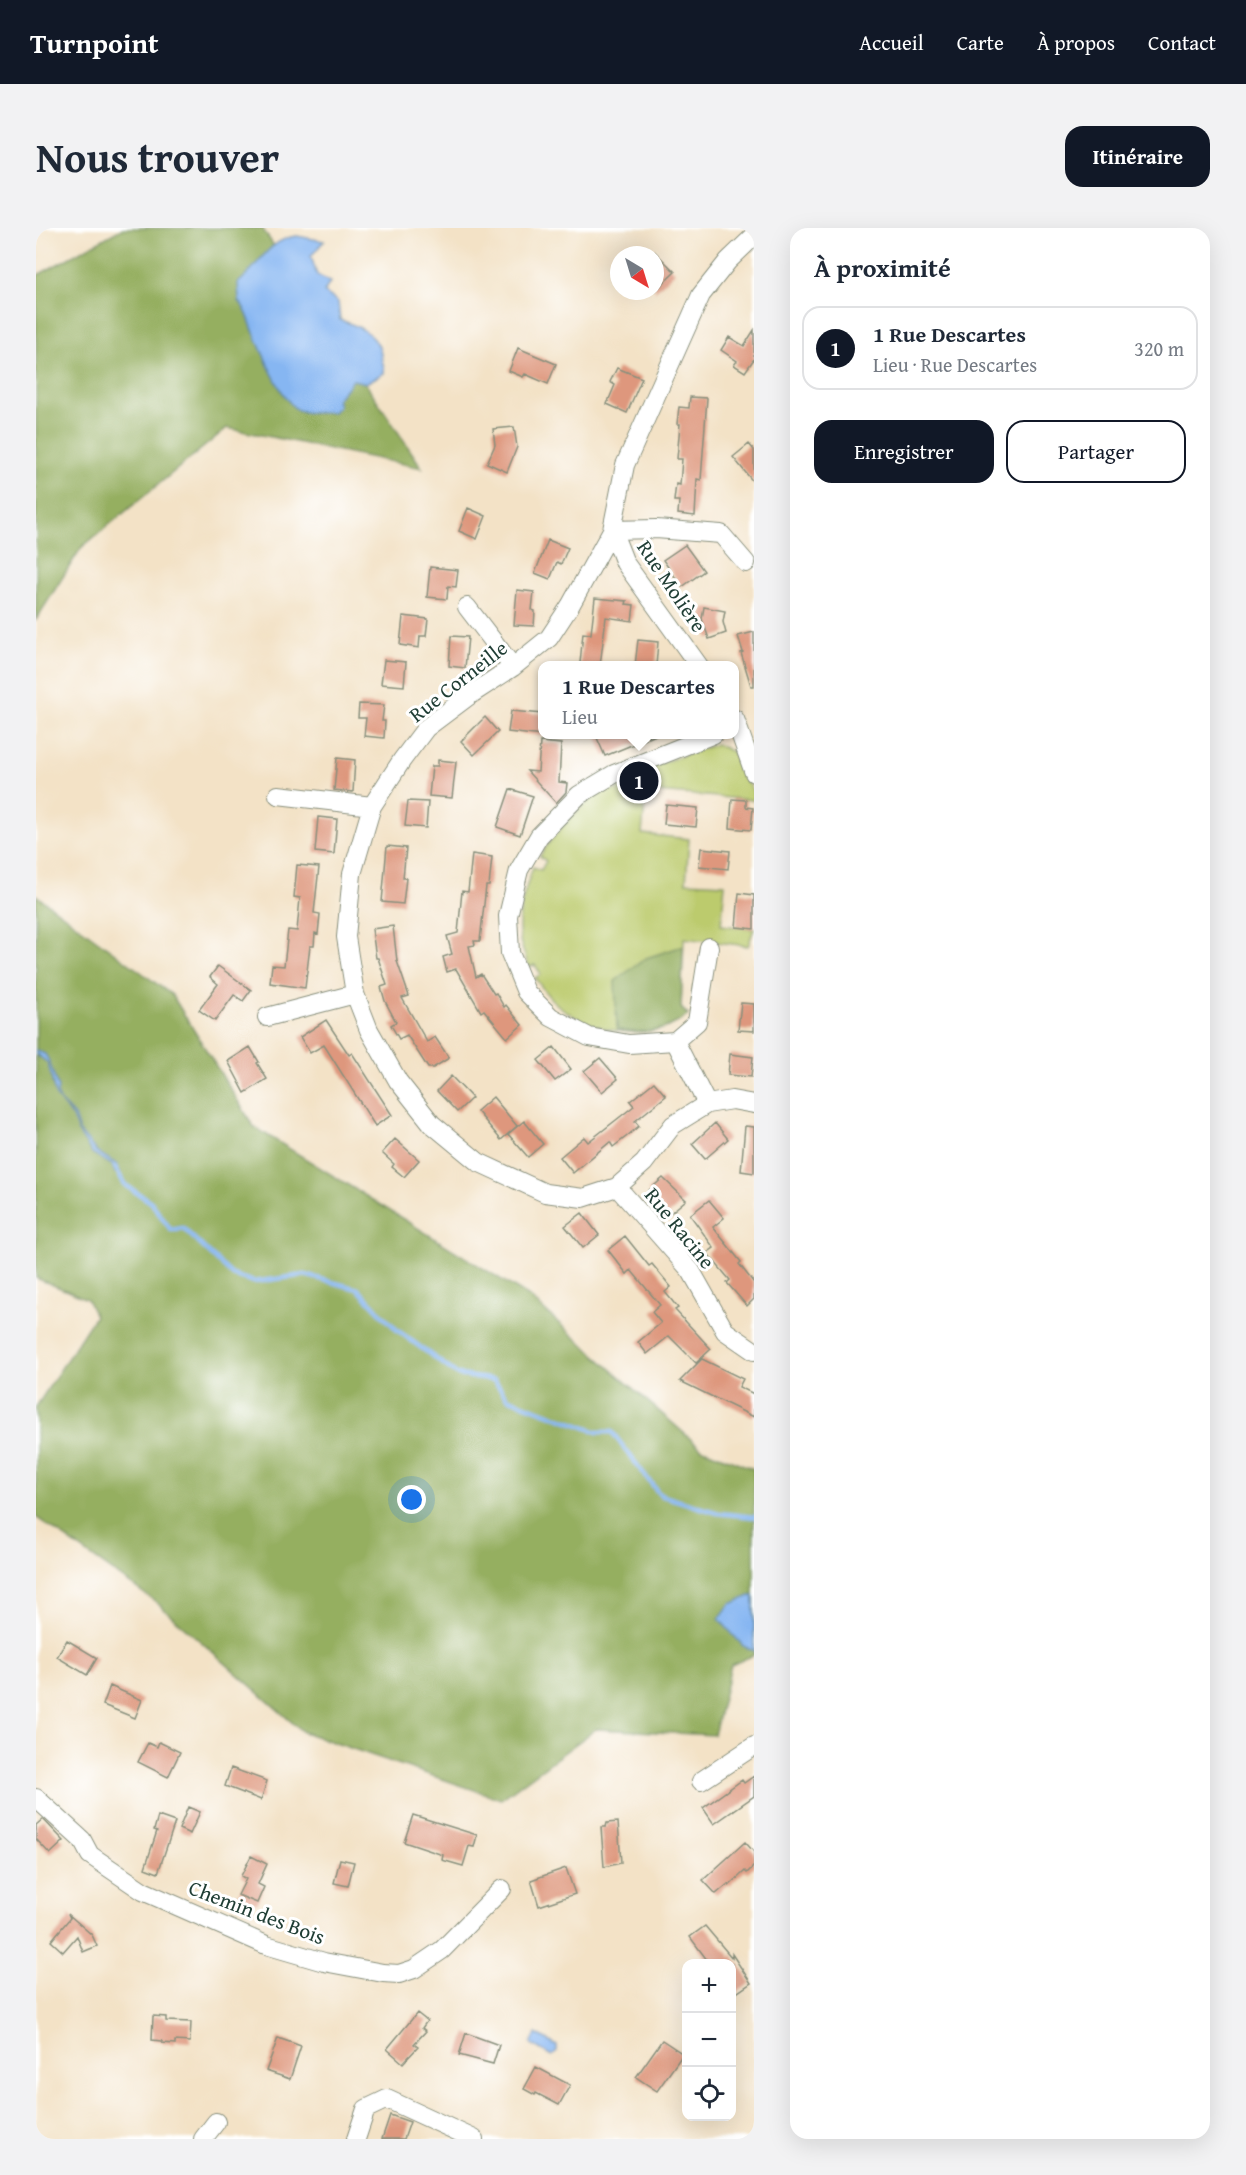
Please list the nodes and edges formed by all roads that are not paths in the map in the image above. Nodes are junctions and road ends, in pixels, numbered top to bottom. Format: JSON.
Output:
{"nodes":[{"id":1,"x":754,"y":236,"type":"edge"},
{"id":2,"x":612,"y":530,"type":"junction"},
{"id":3,"x":746,"y":563,"type":"dead end"},
{"id":4,"x":467,"y":607,"type":"dead end"},
{"id":5,"x":695,"y":661,"type":"edge"},
{"id":6,"x":513,"y":667,"type":"junction"},
{"id":7,"x":741,"y":722,"type":"edge"},
{"id":8,"x":704,"y":739,"type":"edge"},
{"id":9,"x":754,"y":773,"type":"edge"},
{"id":10,"x":278,"y":795,"type":"dead end"},
{"id":11,"x":372,"y":806,"type":"junction"},
{"id":12,"x":709,"y":947,"type":"dead end"},
{"id":13,"x":355,"y":994,"type":"junction"},
{"id":14,"x":267,"y":1017,"type":"dead end"},
{"id":15,"x":675,"y":1041,"type":"junction"},
{"id":16,"x":706,"y":1104,"type":"junction"},
{"id":17,"x":754,"y":1104,"type":"edge"},
{"id":18,"x":617,"y":1187,"type":"junction"},
{"id":19,"x":754,"y":1350,"type":"edge"},
{"id":20,"x":754,"y":1746,"type":"edge"},
{"id":21,"x":701,"y":1781,"type":"dead end"},
{"id":22,"x":36,"y":1798,"type":"edge"},
{"id":23,"x":502,"y":1889,"type":"dead end"},
{"id":24,"x":216,"y":2122,"type":"dead end"},
{"id":25,"x":203,"y":2139,"type":"edge"},
{"id":26,"x":356,"y":2139,"type":"edge"},
{"id":27,"x":474,"y":2139,"type":"edge"}],
"edges":[{"from":1,"to":2,"type":"street","name":"Rue Corneille"},
{"from":2,"to":3,"type":"street"},
{"from":2,"to":5,"type":"street","name":"Rue Molière"},
{"from":2,"to":6,"type":"street","name":"Rue Corneille"},
{"from":4,"to":6,"type":"street"},
{"from":6,"to":11,"type":"street","name":"Rue Corneille"},
{"from":7,"to":9,"type":"street"},
{"from":8,"to":15,"type":"street"},
{"from":10,"to":11,"type":"street"},
{"from":11,"to":13,"type":"street","name":"Rue Corneille"},
{"from":12,"to":15,"type":"street"},
{"from":13,"to":14,"type":"street"},
{"from":13,"to":18,"type":"street","name":"Rue Corneille"},
{"from":15,"to":16,"type":"street"},
{"from":16,"to":17,"type":"street","name":"Rue Corneille"},
{"from":16,"to":18,"type":"street","name":"Rue Corneille"},
{"from":18,"to":19,"type":"street","name":"Rue Racine"},
{"from":20,"to":21,"type":"street"},
{"from":22,"to":23,"type":"street","name":"Chemin des Bois"},
{"from":24,"to":25,"type":"street"},
{"from":26,"to":27,"type":"street"}]}
